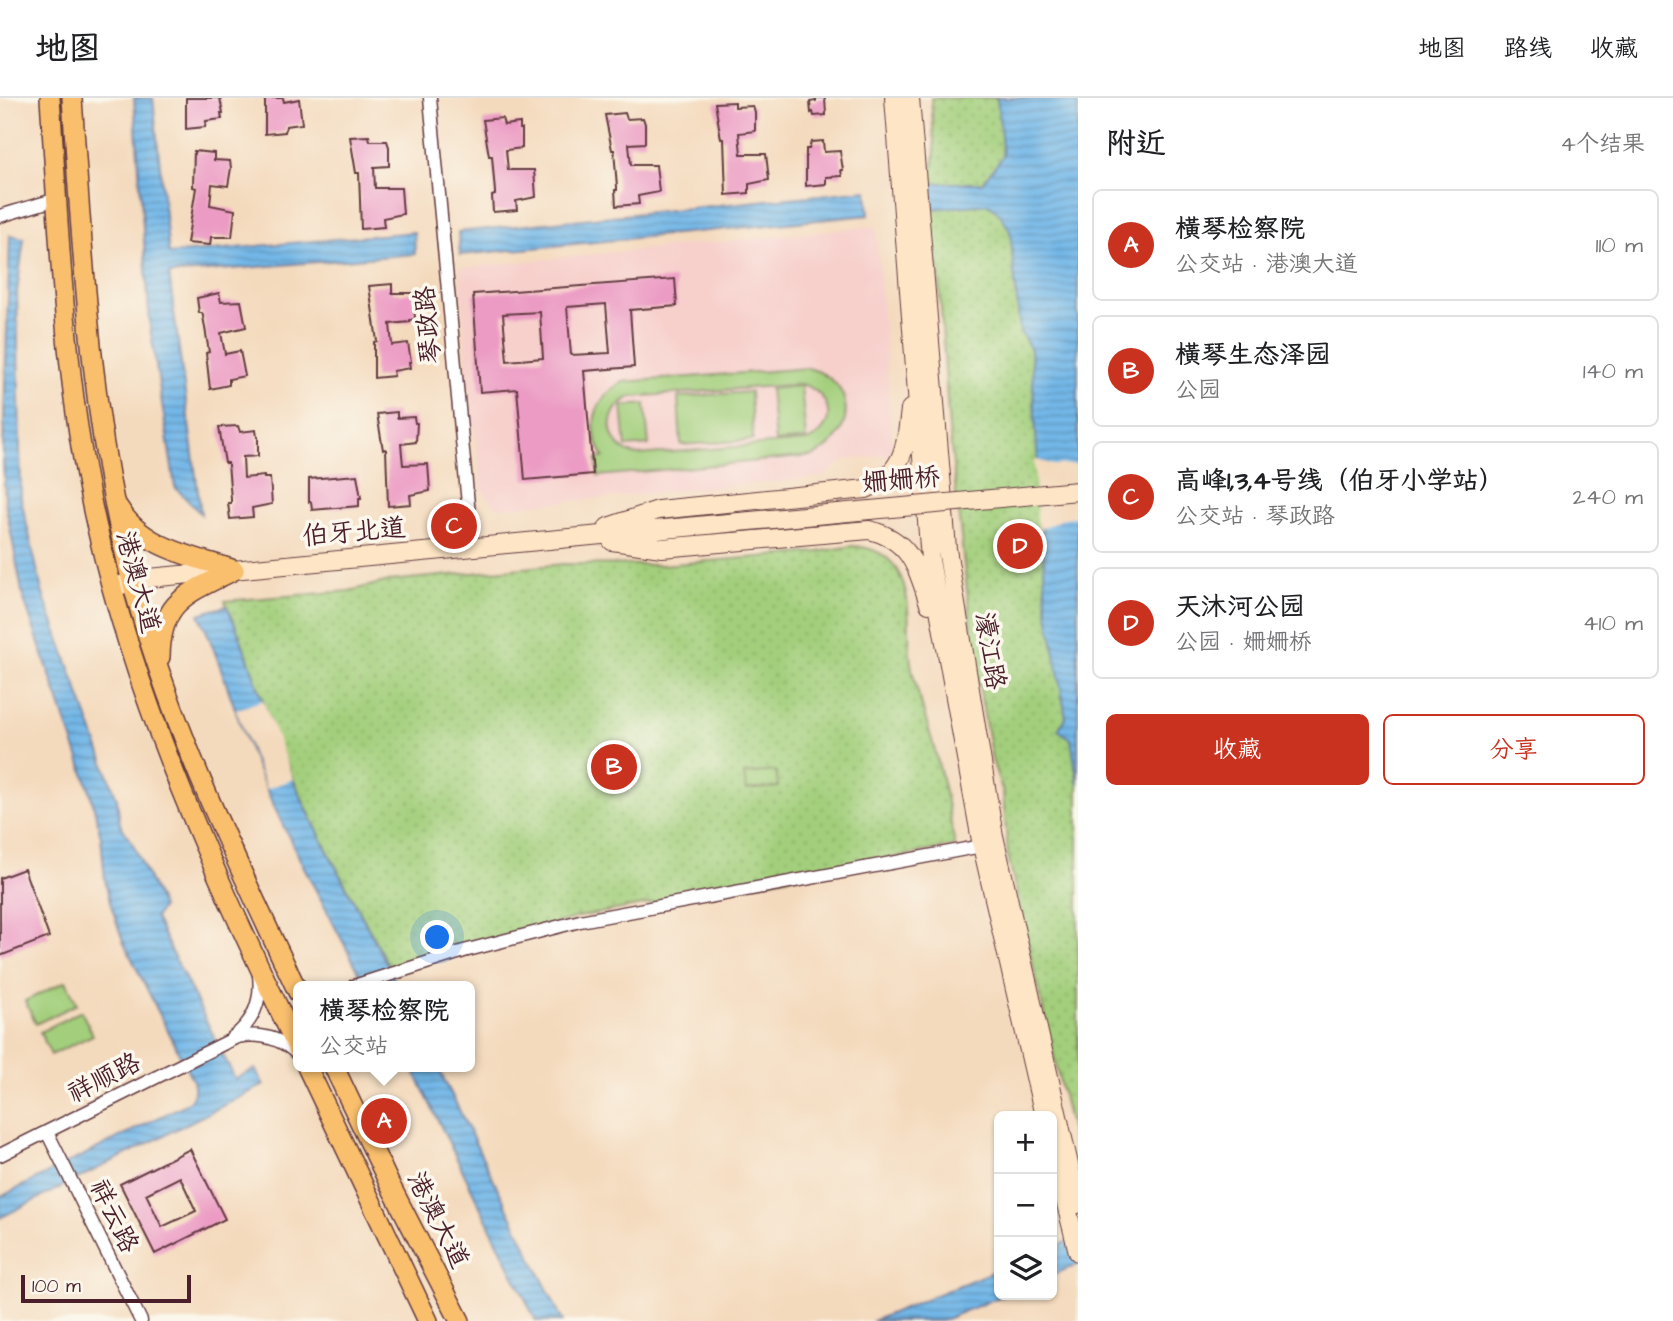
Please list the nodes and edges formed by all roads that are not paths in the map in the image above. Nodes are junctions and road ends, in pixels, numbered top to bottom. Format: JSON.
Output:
{"nodes":[{"id":1,"x":50,"y":98,"type":"edge"},
{"id":2,"x":72,"y":98,"type":"edge"},
{"id":3,"x":430,"y":98,"type":"edge"},
{"id":4,"x":894,"y":98,"type":"edge"},
{"id":5,"x":910,"y":98,"type":"edge"},
{"id":6,"x":57,"y":199,"type":"junction"},
{"id":7,"x":0,"y":216,"type":"edge"},
{"id":8,"x":915,"y":370,"type":"junction"},
{"id":9,"x":111,"y":489,"type":"junction"},
{"id":10,"x":1078,"y":491,"type":"edge"},
{"id":11,"x":728,"y":523,"type":"joint"},
{"id":12,"x":580,"y":537,"type":"junction"},
{"id":13,"x":471,"y":547,"type":"junction"},
{"id":14,"x":234,"y":570,"type":"junction"},
{"id":15,"x":132,"y":582,"type":"junction"},
{"id":16,"x":111,"y":588,"type":"junction"},
{"id":17,"x":159,"y":672,"type":"junction"},
{"id":18,"x":951,"y":674,"type":"junction"},
{"id":19,"x":982,"y":846,"type":"junction"},
{"id":20,"x":257,"y":963,"type":"junction"},
{"id":21,"x":293,"y":981,"type":"edge"},
{"id":22,"x":370,"y":981,"type":"edge"},
{"id":23,"x":293,"y":1039,"type":"edge"},
{"id":24,"x":229,"y":1040,"type":"junction"},
{"id":25,"x":293,"y":1050,"type":"edge"},
{"id":26,"x":309,"y":1072,"type":"edge"},
{"id":27,"x":336,"y":1072,"type":"edge"},
{"id":28,"x":1043,"y":1111,"type":"edge"},
{"id":29,"x":47,"y":1132,"type":"junction"},
{"id":30,"x":0,"y":1155,"type":"edge"},
{"id":31,"x":1057,"y":1170,"type":"edge"},
{"id":32,"x":1078,"y":1205,"type":"edge"},
{"id":33,"x":1078,"y":1252,"type":"edge"},
{"id":34,"x":141,"y":1321,"type":"edge"},
{"id":35,"x":428,"y":1321,"type":"edge"},
{"id":36,"x":460,"y":1321,"type":"edge"}],
"edges":[{"from":1,"to":6,"type":"main road","name":"港澳大道"},
{"from":2,"to":9,"type":"main road","name":"港澳大道"},
{"from":3,"to":13,"type":"street","name":"琴政路"},
{"from":4,"to":8,"type":"main road","name":"濠江路"},
{"from":5,"to":32,"type":"main road","name":"濠江路"},
{"from":6,"to":7,"type":"street"},
{"from":6,"to":16,"type":"main road","name":"港澳大道"},
{"from":8,"to":12,"type":"main road"},
{"from":8,"to":18,"type":"main road","name":"濠江路"},
{"from":9,"to":14,"type":"main road"},
{"from":9,"to":15,"type":"main road","name":"港澳大道"},
{"from":10,"to":11,"type":"main road","name":"姗姗桥","bridge":true},
{"from":11,"to":12,"type":"main road","name":"伯牙北道"},
{"from":12,"to":13,"type":"main road","name":"伯牙北道"},
{"from":12,"to":18,"type":"main road"},
{"from":13,"to":14,"type":"main road","name":"伯牙北道"},
{"from":14,"to":15,"type":"main road","name":"伯牙北道"},
{"from":14,"to":17,"type":"main road"},
{"from":15,"to":16,"type":"main road","name":"伯牙北道"},
{"from":15,"to":17,"type":"main road","name":"港澳大道"},
{"from":16,"to":20,"type":"main road","name":"港澳大道"},
{"from":17,"to":21,"type":"main road","name":"港澳大道"},
{"from":18,"to":19,"type":"main road","name":"濠江路"},
{"from":19,"to":22,"type":"street"},
{"from":19,"to":28,"type":"main road","name":"濠江路"},
{"from":20,"to":23,"type":"main road","name":"港澳大道"},
{"from":20,"to":24,"type":"street","name":"祥顺路"},
{"from":24,"to":25,"type":"street","name":"祥顺路"},
{"from":24,"to":29,"type":"street","name":"祥顺路"},
{"from":26,"to":35,"type":"main road","name":"港澳大道"},
{"from":27,"to":36,"type":"main road","name":"港澳大道"},
{"from":29,"to":30,"type":"street","name":"祥顺路"},
{"from":29,"to":34,"type":"street","name":"祥云路"},
{"from":31,"to":33,"type":"main road"}]}
